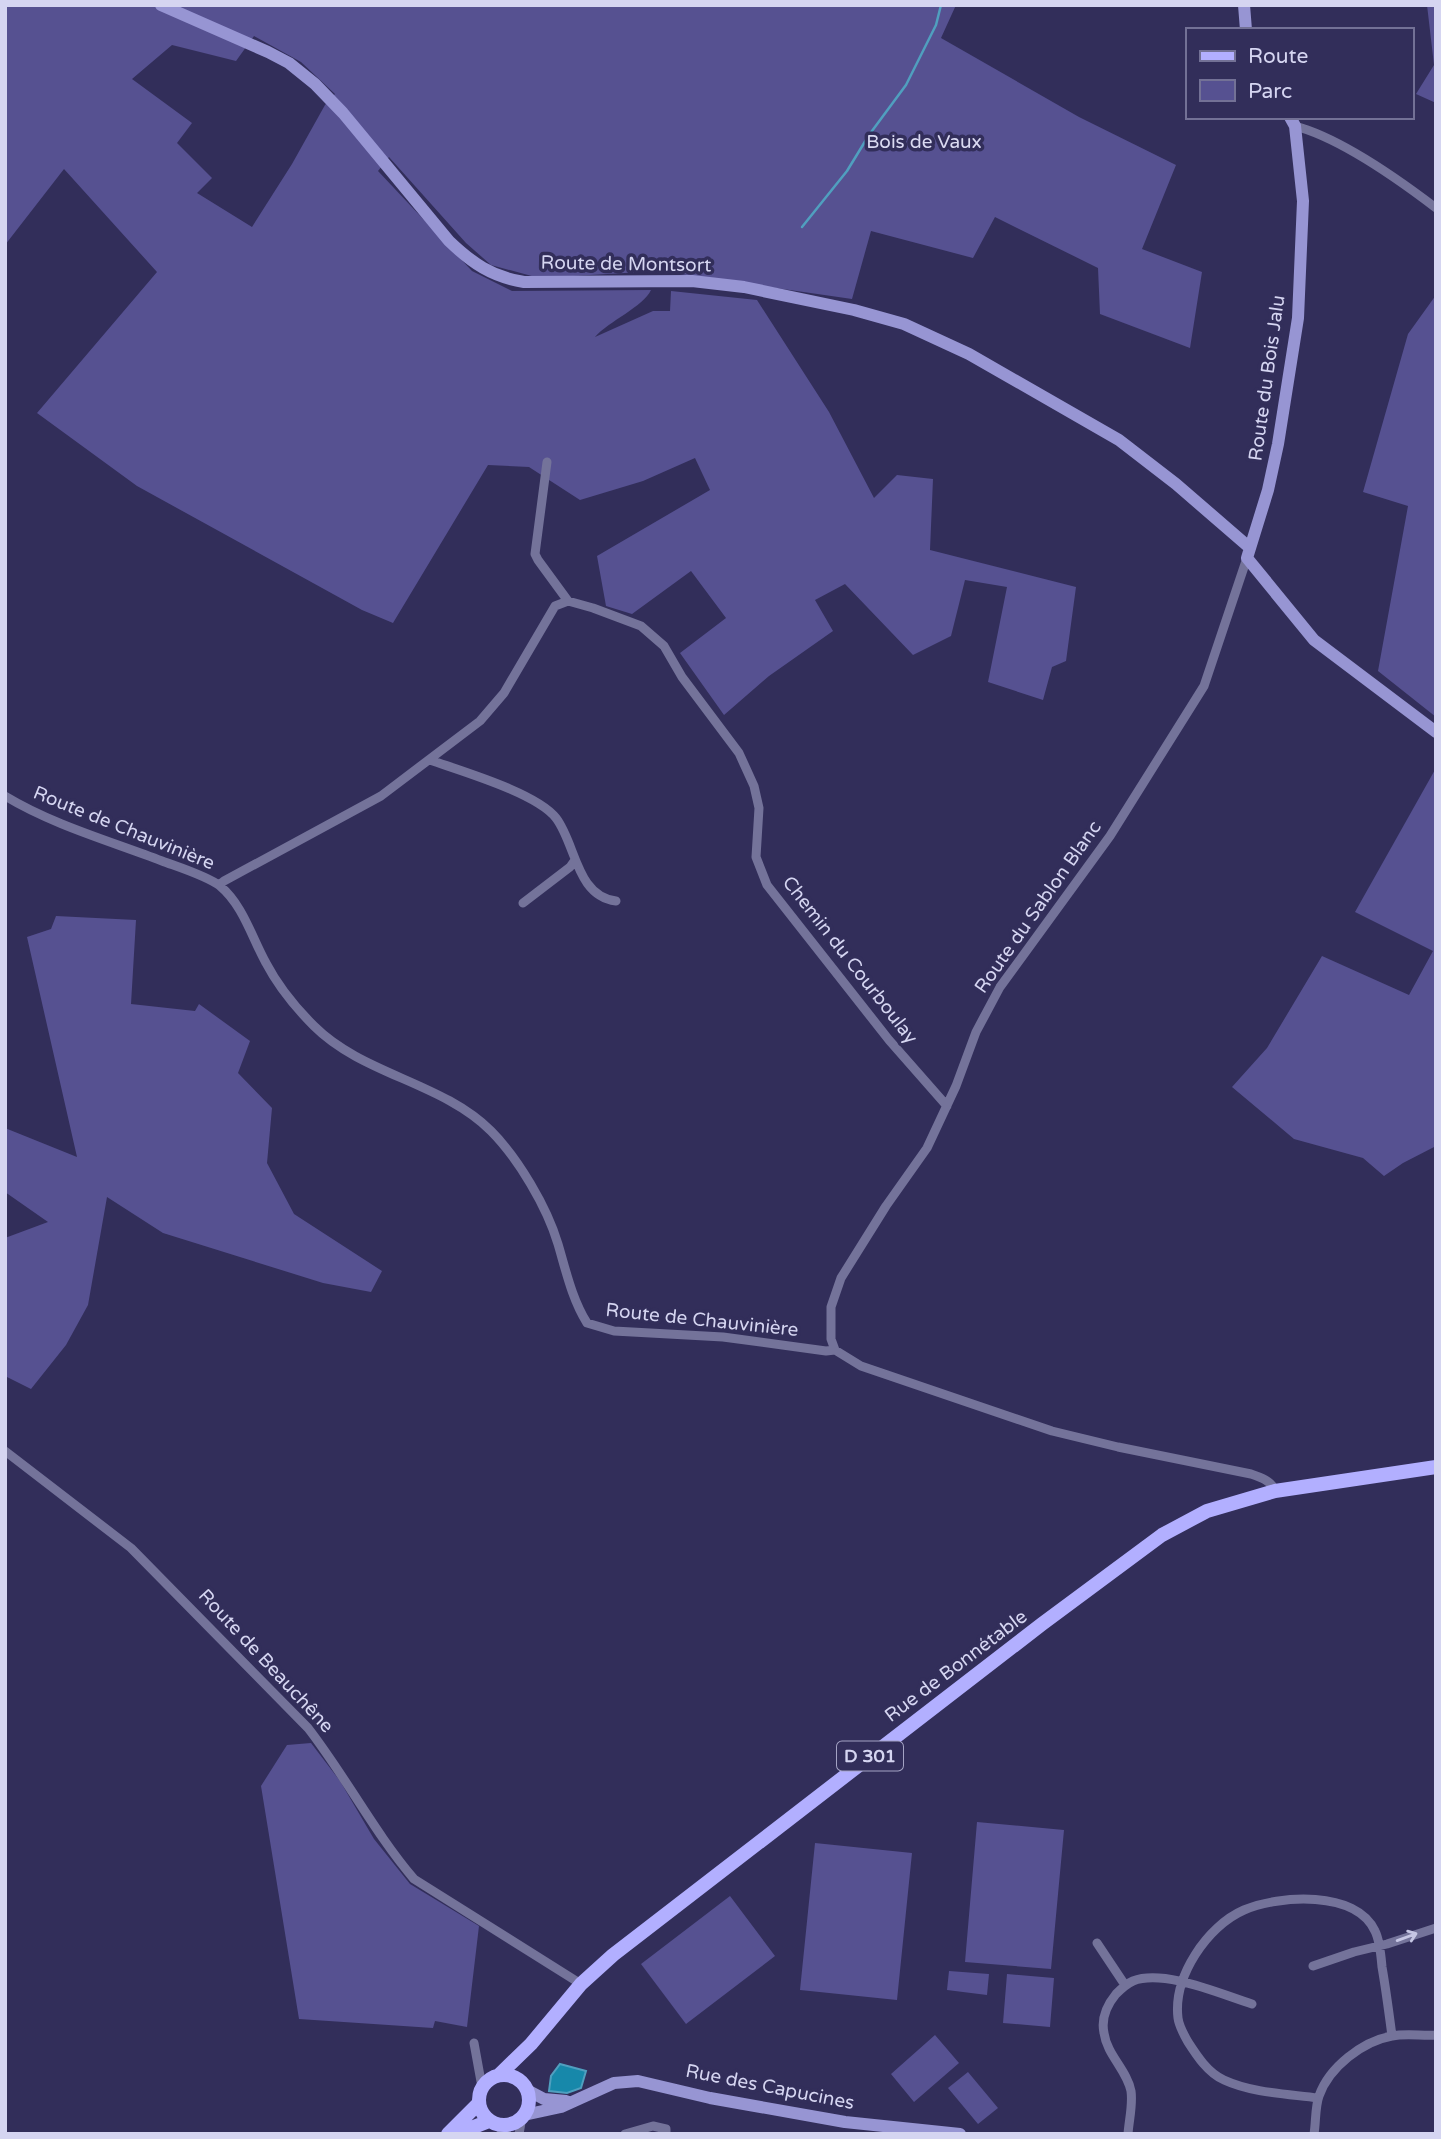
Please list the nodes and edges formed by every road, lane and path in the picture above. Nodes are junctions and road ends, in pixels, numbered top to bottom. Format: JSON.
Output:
{"nodes":[{"id":1,"x":161,"y":5,"type":"edge"},
{"id":2,"x":1244,"y":5,"type":"edge"},
{"id":3,"x":1246,"y":28,"type":"edge"},
{"id":4,"x":1293,"y":121,"type":"edge"},
{"id":5,"x":1436,"y":208,"type":"edge"},
{"id":6,"x":547,"y":463,"type":"dead end"},
{"id":7,"x":1248,"y":553,"type":"junction"},
{"id":8,"x":568,"y":601,"type":"junction"},
{"id":9,"x":1436,"y":732,"type":"edge"},
{"id":10,"x":430,"y":760,"type":"junction"},
{"id":11,"x":5,"y":796,"type":"edge"},
{"id":12,"x":575,"y":860,"type":"junction"},
{"id":13,"x":219,"y":885,"type":"junction"},
{"id":14,"x":616,"y":901,"type":"dead end"},
{"id":15,"x":523,"y":904,"type":"dead end"},
{"id":16,"x":947,"y":1106,"type":"junction"},
{"id":17,"x":835,"y":1350,"type":"junction"},
{"id":18,"x":5,"y":1451,"type":"edge"},
{"id":19,"x":1436,"y":1467,"type":"edge"},
{"id":20,"x":1275,"y":1491,"type":"junction"},
{"id":21,"x":1436,"y":1928,"type":"edge"},
{"id":22,"x":1097,"y":1943,"type":"dead end"},
{"id":23,"x":1379,"y":1946,"type":"junction"},
{"id":24,"x":1313,"y":1966,"type":"dead end"},
{"id":25,"x":1182,"y":1983,"type":"junction"},
{"id":26,"x":581,"y":1984,"type":"junction"},
{"id":27,"x":1125,"y":1985,"type":"junction"},
{"id":28,"x":1251,"y":2004,"type":"dead end"},
{"id":29,"x":1436,"y":2035,"type":"edge"},
{"id":30,"x":1392,"y":2036,"type":"junction"},
{"id":31,"x":474,"y":2043,"type":"dead end"},
{"id":32,"x":531,"y":2045,"type":"junction"},
{"id":33,"x":478,"y":2060,"type":"junction"},
{"id":34,"x":498,"y":2075,"type":"junction"},
{"id":35,"x":482,"y":2087,"type":"junction"},
{"id":36,"x":525,"y":2087,"type":"junction"},
{"id":37,"x":1318,"y":2098,"type":"junction"},
{"id":38,"x":577,"y":2100,"type":"junction"},
{"id":39,"x":479,"y":2103,"type":"junction"},
{"id":40,"x":523,"y":2116,"type":"junction"},
{"id":41,"x":492,"y":2122,"type":"junction"},
{"id":42,"x":951,"y":2133,"type":"edge"},
{"id":43,"x":448,"y":2134,"type":"edge"},
{"id":44,"x":456,"y":2134,"type":"edge"},
{"id":45,"x":508,"y":2134,"type":"edge"},
{"id":46,"x":519,"y":2134,"type":"edge"},
{"id":47,"x":625,"y":2134,"type":"edge"},
{"id":48,"x":666,"y":2134,"type":"edge"},
{"id":49,"x":960,"y":2134,"type":"edge"},
{"id":50,"x":1128,"y":2134,"type":"edge"},
{"id":51,"x":1314,"y":2134,"type":"edge"}],
"edges":[{"from":1,"to":7,"type":"street","name":"Route de Montsort"},
{"from":2,"to":3,"type":"street"},
{"from":4,"to":5,"type":"street"},
{"from":4,"to":7,"type":"street","name":"Route du Bois Jalu"},
{"from":6,"to":8,"type":"street"},
{"from":7,"to":9,"type":"street","name":"Route de Montsort"},
{"from":7,"to":16,"type":"street","name":"Route du Sablon Blanc"},
{"from":8,"to":10,"type":"street"},
{"from":8,"to":16,"type":"street","name":"Chemin du Courboulay"},
{"from":10,"to":12,"type":"street"},
{"from":10,"to":13,"type":"street"},
{"from":11,"to":13,"type":"street","name":"Route de Chauvinière"},
{"from":12,"to":14,"type":"street"},
{"from":12,"to":15,"type":"street"},
{"from":13,"to":17,"type":"street","name":"Route de Chauvinière"},
{"from":16,"to":17,"type":"street","name":"Route du Sablon Blanc"},
{"from":17,"to":20,"type":"street","name":"Route de Chauvinière"},
{"from":18,"to":26,"type":"street","name":"Route de Beauchêne"},
{"from":19,"to":20,"type":"main road","name":"Rue de Bonnétable","number":"D 301"},
{"from":20,"to":26,"type":"main road","name":"Rue de Bonnétable","number":"D 301"},
{"from":23,"to":21,"type":"street","one_way":true},
{"from":22,"to":27,"type":"street"},
{"from":23,"to":24,"type":"street"},
{"from":23,"to":25,"type":"street"},
{"from":23,"to":30,"type":"street"},
{"from":25,"to":27,"type":"street"},
{"from":25,"to":28,"type":"street"},
{"from":25,"to":37,"type":"street"},
{"from":26,"to":32,"type":"main road","name":"Rue de Bonnétable","number":"D 301"},
{"from":27,"to":50,"type":"street"},
{"from":29,"to":30,"type":"street"},
{"from":30,"to":37,"type":"street"},
{"from":31,"to":33,"type":"street"},
{"from":32,"to":34,"type":"main road","name":"Rue de Bonnétable","number":"D 301"},
{"from":32,"to":36,"type":"main road","name":"Rue de Bonnétable","number":"D 301"},
{"from":33,"to":34,"type":"street"},
{"from":33,"to":35,"type":"street"},
{"from":34,"to":35,"type":"main road"},
{"from":34,"to":36,"type":"main road"},
{"from":35,"to":39,"type":"main road"},
{"from":36,"to":38,"type":"street","name":"Rue des Capucines"},
{"from":36,"to":40,"type":"main road"},
{"from":37,"to":51,"type":"street"},
{"from":38,"to":40,"type":"street","name":"Rue des Capucines"},
{"from":38,"to":42,"type":"street","name":"Rue des Capucines"},
{"from":39,"to":41,"type":"main road"},
{"from":39,"to":43,"type":"main road"},
{"from":40,"to":41,"type":"main road"},
{"from":40,"to":46,"type":"street"},
{"from":41,"to":44,"type":"main road"},
{"from":41,"to":45,"type":"street"},
{"from":42,"to":49,"type":"street","name":"Rue des Capucines"},
{"from":47,"to":48,"type":"street"}]}
